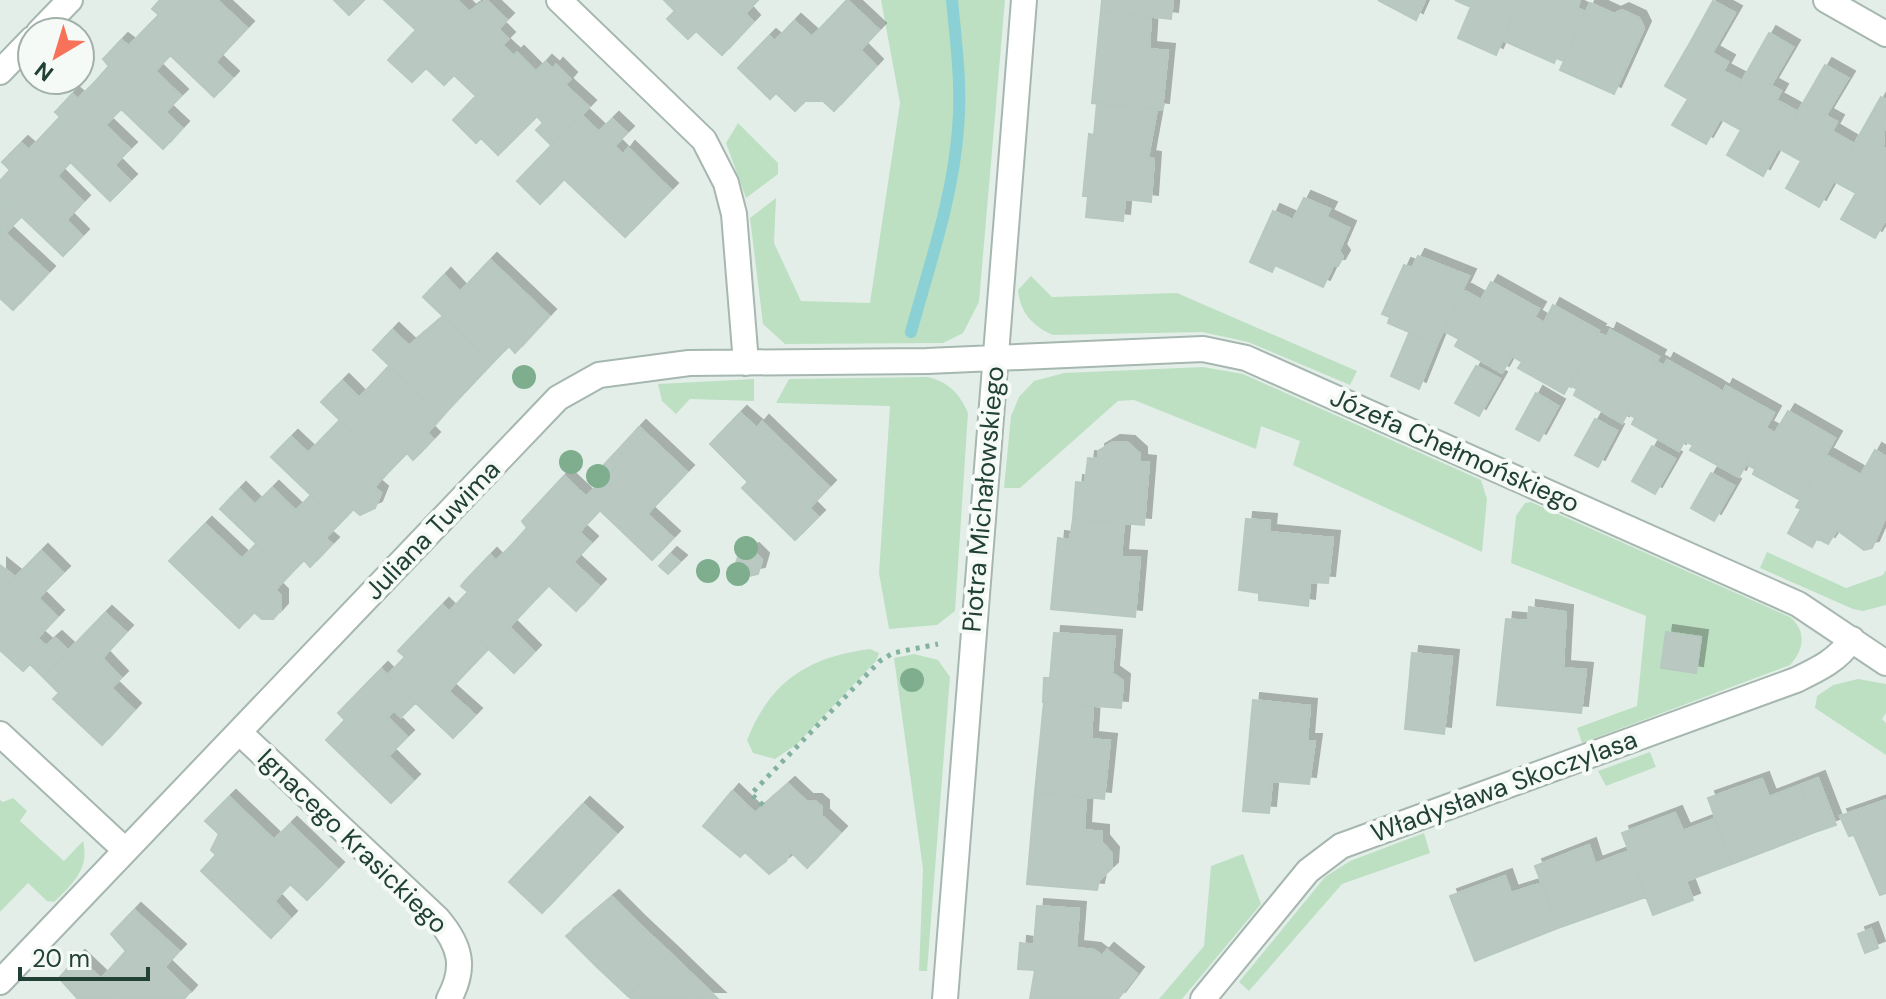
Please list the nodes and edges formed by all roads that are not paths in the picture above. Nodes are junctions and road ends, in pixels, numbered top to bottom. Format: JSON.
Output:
{"nodes":[{"id":1,"x":70,"y":0,"type":"edge"},
{"id":2,"x":559,"y":0,"type":"edge"},
{"id":3,"x":1024,"y":0,"type":"edge"},
{"id":4,"x":1826,"y":0,"type":"edge"},
{"id":5,"x":54,"y":16,"type":"edge"},
{"id":6,"x":1886,"y":34,"type":"edge"},
{"id":7,"x":16,"y":56,"type":"edge"},
{"id":8,"x":0,"y":72,"type":"edge"},
{"id":9,"x":994,"y":358,"type":"junction"},
{"id":10,"x":746,"y":363,"type":"junction"},
{"id":11,"x":1852,"y":639,"type":"junction"},
{"id":12,"x":1882,"y":651,"type":"edge"},
{"id":13,"x":239,"y":732,"type":"junction"},
{"id":14,"x":0,"y":734,"type":"edge"},
{"id":15,"x":125,"y":850,"type":"junction"},
{"id":16,"x":0,"y":982,"type":"edge"},
{"id":17,"x":449,"y":999,"type":"edge"},
{"id":18,"x":945,"y":999,"type":"edge"},
{"id":19,"x":1203,"y":999,"type":"edge"}],
"edges":[{"from":1,"to":5,"type":"street"},
{"from":2,"to":10,"type":"street"},
{"from":3,"to":9,"type":"street","name":"Piotra Michałowskiego"},
{"from":4,"to":6,"type":"street"},
{"from":7,"to":8,"type":"street"},
{"from":9,"to":10,"type":"street","name":"Juliana Tuwima"},
{"from":9,"to":11,"type":"street","name":"Józefa Chełmońskiego"},
{"from":9,"to":18,"type":"street","name":"Piotra Michałowskiego"},
{"from":10,"to":13,"type":"street","name":"Juliana Tuwima"},
{"from":11,"to":12,"type":"street","name":"Józefa Chełmońskiego"},
{"from":11,"to":19,"type":"street","name":"Władysława Skoczylasa"},
{"from":13,"to":15,"type":"street","name":"Juliana Tuwima"},
{"from":13,"to":17,"type":"street","name":"Ignacego Krasickiego"},
{"from":14,"to":15,"type":"street"},
{"from":15,"to":16,"type":"street","name":"Juliana Tuwima"}]}
